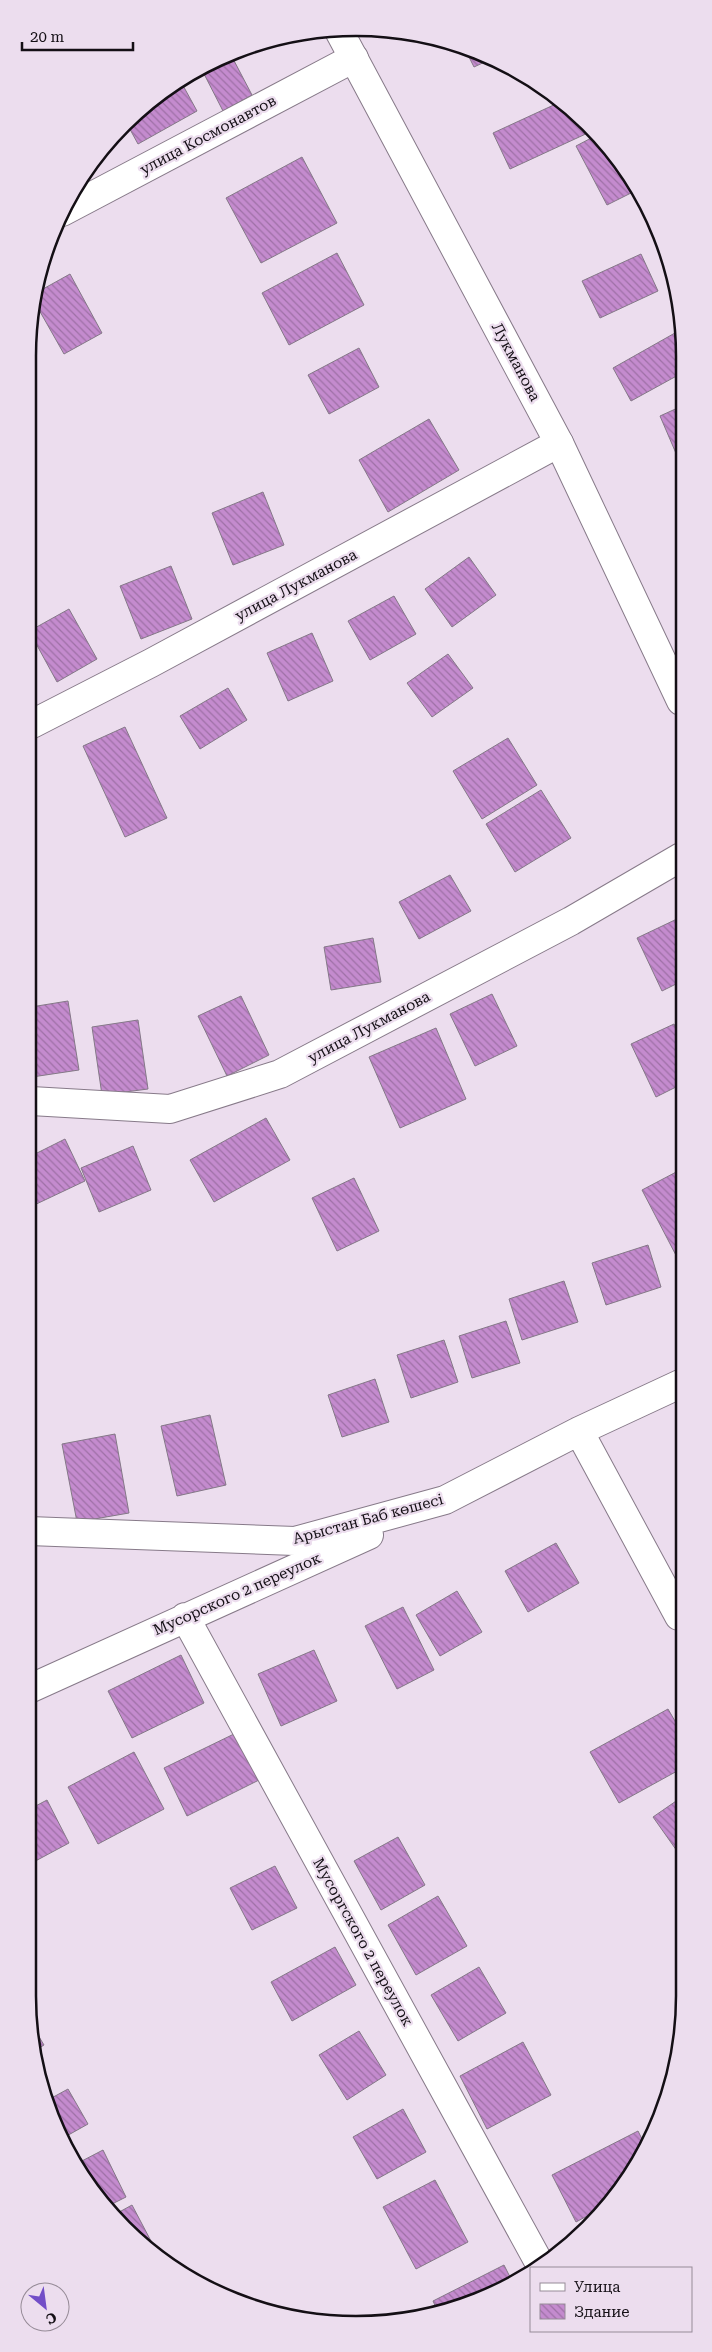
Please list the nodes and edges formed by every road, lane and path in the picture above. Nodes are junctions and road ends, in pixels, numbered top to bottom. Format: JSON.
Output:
{"nodes":[{"id":1,"x":342,"y":37,"type":"edge"},
{"id":2,"x":354,"y":58,"type":"junction"},
{"id":3,"x":74,"y":206,"type":"edge"},
{"id":4,"x":559,"y":443,"type":"junction"},
{"id":5,"x":676,"y":690,"type":"edge"},
{"id":6,"x":36,"y":722,"type":"edge"},
{"id":7,"x":676,"y":860,"type":"edge"},
{"id":8,"x":36,"y":1101,"type":"edge"},
{"id":9,"x":676,"y":1386,"type":"edge"},
{"id":10,"x":579,"y":1431,"type":"junction"},
{"id":11,"x":445,"y":1500,"type":"junction"},
{"id":12,"x":36,"y":1531,"type":"edge"},
{"id":13,"x":676,"y":1610,"type":"edge"},
{"id":14,"x":185,"y":1618,"type":"junction"},
{"id":15,"x":36,"y":1686,"type":"edge"},
{"id":16,"x":537,"y":2260,"type":"edge"}],
"edges":[{"from":1,"to":2,"type":"street","name":"Лукманова"},
{"from":2,"to":3,"type":"street","name":"улица Космонавтов"},
{"from":2,"to":4,"type":"street","name":"Лукманова"},
{"from":4,"to":5,"type":"street","name":"Лукманова"},
{"from":4,"to":6,"type":"street","name":"улица Лукманова"},
{"from":7,"to":8,"type":"street","name":"улица Лукманова"},
{"from":9,"to":10,"type":"street","name":"Арыстан Баб көшесі"},
{"from":10,"to":11,"type":"street","name":"Арыстан Баб көшесі"},
{"from":10,"to":13,"type":"street"},
{"from":11,"to":12,"type":"street","name":"Арыстан Баб көшесі"},
{"from":11,"to":14,"type":"street","name":"Мусорского 2 переулок"},
{"from":14,"to":15,"type":"street","name":"Мусорского 2 переулок"},
{"from":14,"to":16,"type":"street","name":"Мусоргского 2 переулок"}]}
